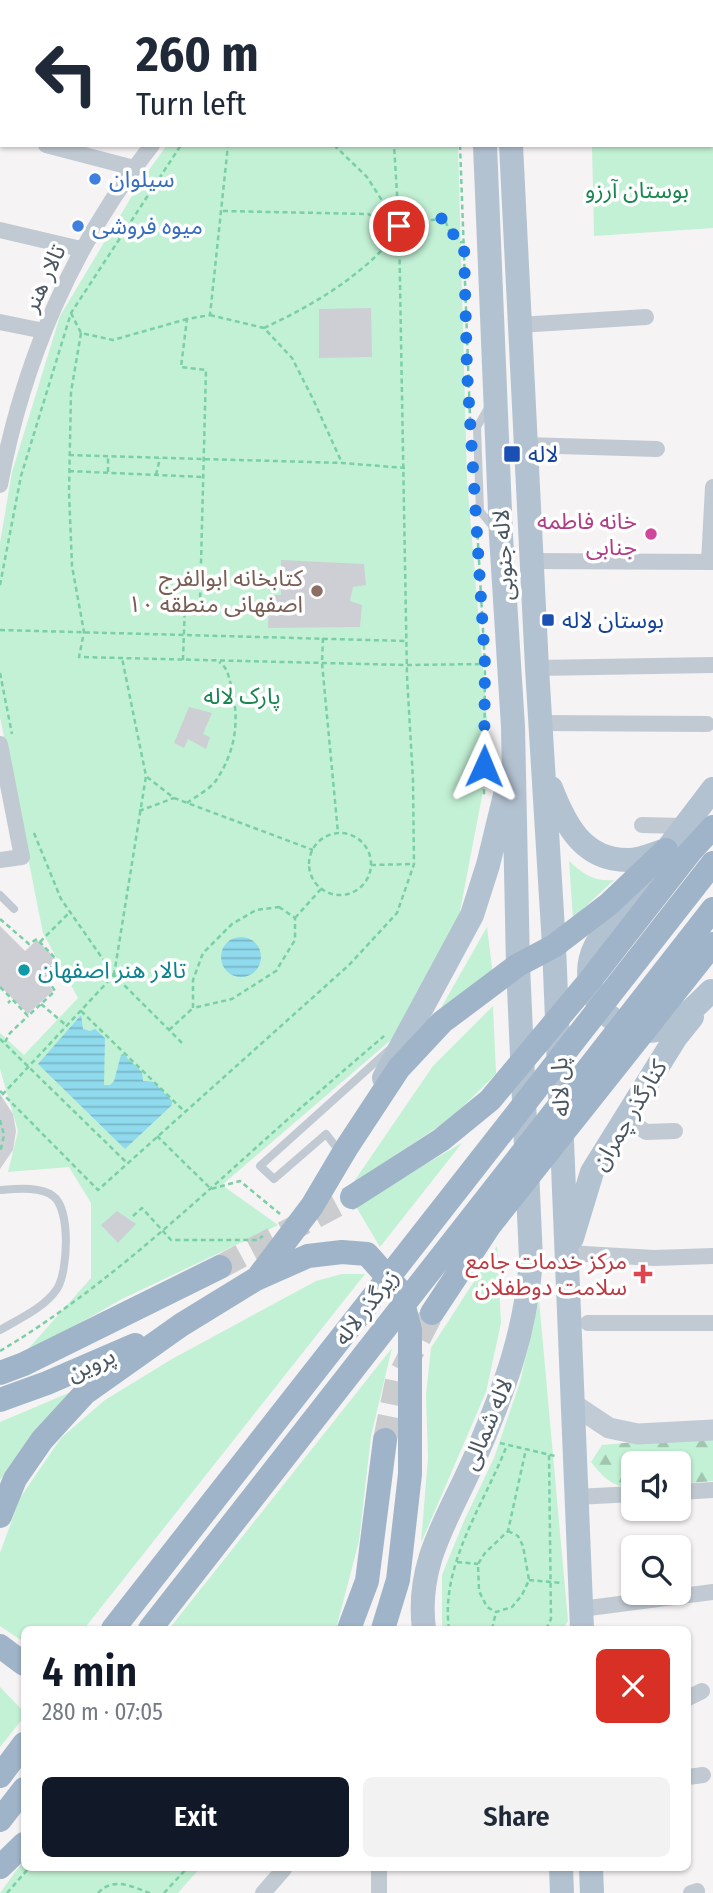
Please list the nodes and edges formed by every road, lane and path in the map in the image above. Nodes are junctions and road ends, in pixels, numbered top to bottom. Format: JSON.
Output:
{"nodes":[{"id":1,"x":54,"y":147,"type":"edge"},
{"id":2,"x":150,"y":147,"type":"edge"},
{"id":3,"x":180,"y":147,"type":"edge"},
{"id":4,"x":228,"y":147,"type":"edge"},
{"id":5,"x":336,"y":147,"type":"edge"},
{"id":6,"x":394,"y":147,"type":"edge"},
{"id":7,"x":460,"y":147,"type":"edge"},
{"id":8,"x":485,"y":147,"type":"edge"},
{"id":9,"x":503,"y":147,"type":"edge"},
{"id":10,"x":511,"y":147,"type":"edge"},
{"id":11,"x":134,"y":168,"type":"junction"},
{"id":12,"x":221,"y":211,"type":"junction"},
{"id":13,"x":399,"y":226,"type":"junction"},
{"id":14,"x":0,"y":230,"type":"edge"},
{"id":15,"x":464,"y":245,"type":"junction"},
{"id":16,"x":81,"y":249,"type":"junction"},
{"id":17,"x":518,"y":290,"type":"junction"},
{"id":18,"x":71,"y":313,"type":"junction"},
{"id":19,"x":210,"y":315,"type":"junction"},
{"id":20,"x":646,"y":317,"type":"dead end"},
{"id":21,"x":187,"y":319,"type":"junction"},
{"id":22,"x":0,"y":321,"type":"edge"},
{"id":23,"x":519,"y":325,"type":"junction"},
{"id":24,"x":264,"y":328,"type":"junction"},
{"id":25,"x":44,"y":331,"type":"junction"},
{"id":26,"x":81,"y":333,"type":"junction"},
{"id":27,"x":0,"y":406,"type":"edge"},
{"id":28,"x":17,"y":410,"type":"junction"},
{"id":29,"x":470,"y":424,"type":"dead end"},
{"id":30,"x":526,"y":445,"type":"junction"},
{"id":31,"x":657,"y":449,"type":"dead end"},
{"id":32,"x":69,"y":454,"type":"junction"},
{"id":33,"x":108,"y":456,"type":"junction"},
{"id":34,"x":160,"y":458,"type":"junction"},
{"id":35,"x":204,"y":460,"type":"junction"},
{"id":36,"x":342,"y":463,"type":"junction"},
{"id":37,"x":405,"y":468,"type":"junction"},
{"id":38,"x":69,"y":471,"type":"junction"},
{"id":39,"x":108,"y":472,"type":"junction"},
{"id":40,"x":156,"y":475,"type":"junction"},
{"id":41,"x":203,"y":477,"type":"junction"},
{"id":42,"x":0,"y":485,"type":"edge"},
{"id":43,"x":713,"y":487,"type":"edge"},
{"id":44,"x":476,"y":517,"type":"dead end"},
{"id":45,"x":532,"y":561,"type":"junction"},
{"id":46,"x":711,"y":562,"type":"edge"},
{"id":47,"x":0,"y":585,"type":"edge"},
{"id":48,"x":0,"y":629,"type":"edge"},
{"id":49,"x":85,"y":632,"type":"junction"},
{"id":50,"x":184,"y":634,"type":"junction"},
{"id":51,"x":323,"y":638,"type":"junction"},
{"id":52,"x":407,"y":641,"type":"junction"},
{"id":53,"x":122,"y":659,"type":"junction"},
{"id":54,"x":183,"y":660,"type":"junction"},
{"id":55,"x":217,"y":661,"type":"junction"},
{"id":56,"x":322,"y":663,"type":"junction"},
{"id":57,"x":485,"y":664,"type":"junction"},
{"id":58,"x":407,"y":665,"type":"junction"},
{"id":59,"x":713,"y":665,"type":"edge"},
{"id":60,"x":537,"y":668,"type":"junction"},
{"id":61,"x":0,"y":673,"type":"edge"},
{"id":62,"x":541,"y":723,"type":"junction"},
{"id":63,"x":707,"y":724,"type":"dead end"},
{"id":64,"x":7,"y":744,"type":"edge"},
{"id":65,"x":513,"y":753,"type":"junction"},
{"id":66,"x":542,"y":767,"type":"junction"},
{"id":67,"x":146,"y":776,"type":"junction"},
{"id":68,"x":713,"y":789,"type":"edge"},
{"id":69,"x":174,"y":798,"type":"junction"},
{"id":70,"x":484,"y":802,"type":"dead end"},
{"id":71,"x":187,"y":803,"type":"junction"},
{"id":72,"x":6,"y":804,"type":"edge"},
{"id":73,"x":139,"y":811,"type":"junction"},
{"id":74,"x":32,"y":824,"type":"dead end"},
{"id":75,"x":642,"y":825,"type":"dead end"},
{"id":76,"x":684,"y":826,"type":"junction"},
{"id":77,"x":713,"y":827,"type":"edge"},
{"id":78,"x":338,"y":833,"type":"junction"},
{"id":79,"x":313,"y":850,"type":"junction"},
{"id":80,"x":666,"y":850,"type":"junction"},
{"id":81,"x":0,"y":860,"type":"edge"},
{"id":82,"x":713,"y":863,"type":"edge"},
{"id":83,"x":414,"y":864,"type":"junction"},
{"id":84,"x":372,"y":865,"type":"junction"},
{"id":85,"x":321,"y":888,"type":"junction"},
{"id":86,"x":0,"y":895,"type":"edge"},
{"id":87,"x":14,"y":909,"type":"dead end"},
{"id":88,"x":713,"y":909,"type":"edge"},
{"id":89,"x":70,"y":912,"type":"junction"},
{"id":90,"x":295,"y":918,"type":"junction"},
{"id":91,"x":0,"y":919,"type":"edge"},
{"id":92,"x":40,"y":942,"type":"junction"},
{"id":93,"x":713,"y":944,"type":"edge"},
{"id":94,"x":554,"y":946,"type":"junction"},
{"id":95,"x":518,"y":965,"type":"junction"},
{"id":96,"x":114,"y":975,"type":"junction"},
{"id":97,"x":0,"y":987,"type":"edge"},
{"id":98,"x":712,"y":989,"type":"edge"},
{"id":99,"x":12,"y":999,"type":"junction"},
{"id":100,"x":8,"y":1003,"type":"dead end"},
{"id":101,"x":41,"y":1004,"type":"junction"},
{"id":102,"x":193,"y":1008,"type":"junction"},
{"id":103,"x":81,"y":1011,"type":"junction"},
{"id":104,"x":28,"y":1016,"type":"junction"},
{"id":105,"x":67,"y":1026,"type":"junction"},
{"id":106,"x":169,"y":1030,"type":"junction"},
{"id":107,"x":401,"y":1030,"type":"junction"},
{"id":108,"x":0,"y":1039,"type":"edge"},
{"id":109,"x":4,"y":1043,"type":"junction"},
{"id":110,"x":182,"y":1043,"type":"dead end"},
{"id":111,"x":30,"y":1066,"type":"junction"},
{"id":112,"x":1,"y":1095,"type":"edge"},
{"id":113,"x":185,"y":1112,"type":"junction"},
{"id":114,"x":626,"y":1118,"type":"junction"},
{"id":115,"x":0,"y":1120,"type":"edge"},
{"id":116,"x":675,"y":1131,"type":"dead end"},
{"id":117,"x":158,"y":1136,"type":"junction"},
{"id":118,"x":345,"y":1151,"type":"junction"},
{"id":119,"x":0,"y":1153,"type":"edge"},
{"id":120,"x":127,"y":1163,"type":"junction"},
{"id":121,"x":211,"y":1189,"type":"junction"},
{"id":122,"x":0,"y":1190,"type":"edge"},
{"id":123,"x":352,"y":1197,"type":"tunnel mouth"},
{"id":124,"x":529,"y":1214,"type":"joint"},
{"id":125,"x":133,"y":1216,"type":"dead end"},
{"id":126,"x":302,"y":1219,"type":"junction"},
{"id":127,"x":162,"y":1232,"type":"junction"},
{"id":128,"x":267,"y":1233,"type":"dead end"},
{"id":129,"x":568,"y":1252,"type":"junction"},
{"id":130,"x":713,"y":1256,"type":"edge"},
{"id":131,"x":220,"y":1267,"type":"tunnel mouth"},
{"id":132,"x":256,"y":1279,"type":"junction"},
{"id":133,"x":432,"y":1313,"type":"tunnel mouth"},
{"id":134,"x":588,"y":1323,"type":"dead end"},
{"id":135,"x":713,"y":1323,"type":"edge"},
{"id":136,"x":180,"y":1325,"type":"junction"},
{"id":137,"x":0,"y":1330,"type":"edge"},
{"id":138,"x":0,"y":1351,"type":"edge"},
{"id":139,"x":0,"y":1373,"type":"edge"},
{"id":140,"x":0,"y":1400,"type":"edge"},
{"id":141,"x":573,"y":1404,"type":"junction"},
{"id":142,"x":713,"y":1430,"type":"edge"},
{"id":143,"x":385,"y":1440,"type":"tunnel mouth"},
{"id":144,"x":495,"y":1442,"type":"junction"},
{"id":145,"x":526,"y":1449,"type":"junction"},
{"id":146,"x":549,"y":1454,"type":"junction"},
{"id":147,"x":575,"y":1460,"type":"junction"},
{"id":148,"x":713,"y":1490,"type":"edge"},
{"id":149,"x":691,"y":1491,"type":"edge"},
{"id":150,"x":621,"y":1495,"type":"edge"},
{"id":151,"x":576,"y":1497,"type":"junction"},
{"id":152,"x":0,"y":1516,"type":"edge"},
{"id":153,"x":508,"y":1531,"type":"junction"},
{"id":154,"x":457,"y":1562,"type":"junction"},
{"id":155,"x":478,"y":1564,"type":"junction"},
{"id":156,"x":529,"y":1580,"type":"junction"},
{"id":157,"x":552,"y":1583,"type":"junction"},
{"id":158,"x":580,"y":1584,"type":"junction"},
{"id":159,"x":713,"y":1592,"type":"edge"},
{"id":160,"x":496,"y":1612,"type":"junction"},
{"id":161,"x":578,"y":1623,"type":"edge"},
{"id":162,"x":115,"y":1626,"type":"edge"},
{"id":163,"x":152,"y":1626,"type":"edge"},
{"id":164,"x":350,"y":1626,"type":"edge"},
{"id":165,"x":384,"y":1626,"type":"edge"},
{"id":166,"x":424,"y":1626,"type":"edge"},
{"id":167,"x":449,"y":1626,"type":"edge"},
{"id":168,"x":493,"y":1626,"type":"edge"},
{"id":169,"x":548,"y":1626,"type":"edge"},
{"id":170,"x":10,"y":1653,"type":"edge"},
{"id":171,"x":21,"y":1668,"type":"edge"},
{"id":172,"x":21,"y":1748,"type":"edge"},
{"id":173,"x":0,"y":1776,"type":"edge"},
{"id":174,"x":21,"y":1793,"type":"edge"},
{"id":175,"x":0,"y":1820,"type":"edge"},
{"id":176,"x":21,"y":1847,"type":"edge"},
{"id":177,"x":0,"y":1867,"type":"edge"},
{"id":178,"x":26,"y":1871,"type":"edge"},
{"id":179,"x":184,"y":1871,"type":"edge"},
{"id":180,"x":282,"y":1871,"type":"edge"},
{"id":181,"x":561,"y":1871,"type":"edge"},
{"id":182,"x":591,"y":1871,"type":"edge"},
{"id":183,"x":379,"y":1880,"type":"edge"},
{"id":184,"x":6,"y":1893,"type":"edge"},
{"id":185,"x":98,"y":1893,"type":"edge"},
{"id":186,"x":150,"y":1893,"type":"edge"},
{"id":187,"x":164,"y":1893,"type":"edge"},
{"id":188,"x":262,"y":1893,"type":"edge"},
{"id":189,"x":366,"y":1893,"type":"edge"},
{"id":190,"x":562,"y":1893,"type":"edge"},
{"id":191,"x":592,"y":1893,"type":"edge"}],
"edges":[{"from":1,"to":11,"type":"street"},
{"from":2,"to":11,"type":"street","name":"تالار هنر"},
{"from":3,"to":18,"type":"path"},
{"from":4,"to":12,"type":"path"},
{"from":5,"to":13,"type":"path"},
{"from":6,"to":13,"type":"path"},
{"from":7,"to":15,"type":"path"},
{"from":8,"to":65,"type":"main road","name":"لاله جنوبی"},
{"from":9,"to":17,"type":"main road"},
{"from":10,"to":17,"type":"main road","name":"لاله جنوبی"},
{"from":11,"to":16,"type":"street","name":"تالار هنر"},
{"from":12,"to":13,"type":"path"},
{"from":12,"to":19,"type":"path"},
{"from":13,"to":15,"type":"path"},
{"from":13,"to":24,"type":"path"},
{"from":13,"to":37,"type":"path"},
{"from":14,"to":16,"type":"street"},
{"from":15,"to":29,"type":"path"},
{"from":16,"to":25,"type":"street","name":"تالار هنر"},
{"from":17,"to":23,"type":"main road","name":"لاله جنوبی"},
{"from":18,"to":26,"type":"path"},
{"from":18,"to":47,"type":"path"},
{"from":19,"to":21,"type":"path"},
{"from":19,"to":24,"type":"path"},
{"from":20,"to":23,"type":"street"},
{"from":21,"to":26,"type":"path"},
{"from":21,"to":35,"type":"path"},
{"from":22,"to":25,"type":"street"},
{"from":23,"to":30,"type":"main road","name":"لاله جنوبی"},
{"from":24,"to":36,"type":"path"},
{"from":25,"to":28,"type":"street","name":"تالار هنر"},
{"from":26,"to":32,"type":"path"},
{"from":27,"to":28,"type":"street"},
{"from":28,"to":42,"type":"street","name":"تالار هنر"},
{"from":30,"to":31,"type":"street"},
{"from":30,"to":45,"type":"main road","name":"لاله جنوبی"},
{"from":32,"to":33,"type":"path"},
{"from":32,"to":38,"type":"path"},
{"from":33,"to":34,"type":"path"},
{"from":33,"to":39,"type":"path"},
{"from":34,"to":35,"type":"path"},
{"from":34,"to":40,"type":"path"},
{"from":35,"to":36,"type":"path"},
{"from":35,"to":41,"type":"path"},
{"from":36,"to":37,"type":"path"},
{"from":37,"to":52,"type":"path"},
{"from":38,"to":39,"type":"path"},
{"from":38,"to":49,"type":"path"},
{"from":39,"to":40,"type":"path"},
{"from":40,"to":41,"type":"path"},
{"from":41,"to":50,"type":"path"},
{"from":43,"to":46,"type":"street"},
{"from":44,"to":57,"type":"path"},
{"from":45,"to":46,"type":"street"},
{"from":45,"to":60,"type":"main road","name":"لاله جنوبی"},
{"from":48,"to":49,"type":"path"},
{"from":49,"to":50,"type":"path"},
{"from":49,"to":53,"type":"path"},
{"from":50,"to":51,"type":"path"},
{"from":50,"to":54,"type":"path"},
{"from":51,"to":52,"type":"path"},
{"from":51,"to":56,"type":"path"},
{"from":52,"to":58,"type":"path"},
{"from":53,"to":54,"type":"path"},
{"from":53,"to":67,"type":"path"},
{"from":54,"to":55,"type":"path"},
{"from":55,"to":56,"type":"path"},
{"from":55,"to":71,"type":"path"},
{"from":56,"to":58,"type":"path"},
{"from":56,"to":78,"type":"path"},
{"from":57,"to":58,"type":"path"},
{"from":57,"to":70,"type":"path"},
{"from":58,"to":83,"type":"path"},
{"from":59,"to":60,"type":"street"},
{"from":60,"to":62,"type":"main road","name":"لاله جنوبی"},
{"from":61,"to":64,"type":"path"},
{"from":62,"to":63,"type":"street"},
{"from":62,"to":66,"type":"main road","name":"لاله جنوبی"},
{"from":64,"to":72,"type":"street"},
{"from":65,"to":95,"type":"main road","name":"لاله جنوبی"},
{"from":65,"to":107,"type":"main road"},
{"from":66,"to":80,"type":"main road"},
{"from":66,"to":94,"type":"main road","name":"لاله جنوبی"},
{"from":67,"to":69,"type":"path"},
{"from":67,"to":73,"type":"path"},
{"from":68,"to":76,"type":"main road"},
{"from":69,"to":71,"type":"path"},
{"from":69,"to":73,"type":"path"},
{"from":71,"to":79,"type":"path"},
{"from":72,"to":81,"type":"street"},
{"from":73,"to":96,"type":"path"},
{"from":74,"to":89,"type":"path"},
{"from":75,"to":76,"type":"street"},
{"from":76,"to":80,"type":"main road"},
{"from":77,"to":123,"type":"highway"},
{"from":78,"to":79,"type":"path"},
{"from":78,"to":84,"type":"path"},
{"from":79,"to":85,"type":"path"},
{"from":80,"to":94,"type":"highway"},
{"from":80,"to":98,"type":"main road"},
{"from":82,"to":162,"type":"highway","name":"زیرگذر لاله"},
{"from":83,"to":84,"type":"path"},
{"from":83,"to":113,"type":"path"},
{"from":84,"to":85,"type":"path"},
{"from":85,"to":90,"type":"path"},
{"from":86,"to":87,"type":"lane"},
{"from":88,"to":163,"type":"highway","name":"زیرگذر لاله"},
{"from":89,"to":92,"type":"path"},
{"from":89,"to":96,"type":"path"},
{"from":90,"to":102,"type":"path"},
{"from":90,"to":102,"type":"path"},
{"from":91,"to":92,"type":"path"},
{"from":92,"to":101,"type":"path"},
{"from":93,"to":133,"type":"highway"},
{"from":94,"to":95,"type":"highway"},
{"from":94,"to":129,"type":"main road","name":"پل لاله"},
{"from":95,"to":118,"type":"highway"},
{"from":95,"to":124,"type":"main road","name":"پل لاله"},
{"from":96,"to":103,"type":"path"},
{"from":96,"to":106,"type":"path"},
{"from":97,"to":99,"type":"path"},
{"from":98,"to":114,"type":"main road","name":"کنارگذر چمران"},
{"from":99,"to":100,"type":"path"},
{"from":99,"to":104,"type":"path"},
{"from":101,"to":104,"type":"path"},
{"from":101,"to":105,"type":"path"},
{"from":102,"to":106,"type":"path"},
{"from":103,"to":105,"type":"path"},
{"from":103,"to":113,"type":"path"},
{"from":104,"to":109,"type":"path"},
{"from":105,"to":111,"type":"path"},
{"from":106,"to":110,"type":"path"},
{"from":107,"to":118,"type":"main road"},
{"from":107,"to":118,"type":"lane"},
{"from":107,"to":121,"type":"path"},
{"from":108,"to":109,"type":"path"},
{"from":109,"to":111,"type":"path"},
{"from":111,"to":112,"type":"path"},
{"from":111,"to":120,"type":"path"},
{"from":112,"to":120,"type":"path"},
{"from":113,"to":117,"type":"path"},
{"from":114,"to":116,"type":"street"},
{"from":114,"to":129,"type":"main road","name":"کنارگذر چمران"},
{"from":115,"to":119,"type":"path"},
{"from":117,"to":120,"type":"path"},
{"from":117,"to":121,"type":"path"},
{"from":118,"to":126,"type":"highway"},
{"from":121,"to":126,"type":"path"},
{"from":121,"to":127,"type":"path"},
{"from":122,"to":137,"type":"lane"},
{"from":124,"to":144,"type":"main road","name":"لاله شمالی"},
{"from":125,"to":127,"type":"path"},
{"from":126,"to":132,"type":"highway"},
{"from":127,"to":128,"type":"path"},
{"from":127,"to":138,"type":"path"},
{"from":129,"to":130,"type":"street"},
{"from":129,"to":141,"type":"main road"},
{"from":131,"to":139,"type":"highway"},
{"from":132,"to":136,"type":"highway"},
{"from":132,"to":165,"type":"highway"},
{"from":134,"to":135,"type":"street"},
{"from":136,"to":140,"type":"highway","name":"پروین"},
{"from":136,"to":152,"type":"highway"},
{"from":141,"to":142,"type":"main road"},
{"from":141,"to":147,"type":"main road"},
{"from":143,"to":164,"type":"highway"},
{"from":144,"to":145,"type":"path"},
{"from":144,"to":154,"type":"path"},
{"from":144,"to":166,"type":"main road","name":"لاله شمالی"},
{"from":145,"to":146,"type":"path"},
{"from":145,"to":153,"type":"path"},
{"from":146,"to":147,"type":"path"},
{"from":146,"to":157,"type":"path"},
{"from":147,"to":151,"type":"main road"},
{"from":148,"to":149,"type":"street"},
{"from":150,"to":151,"type":"street"},
{"from":151,"to":158,"type":"main road"},
{"from":153,"to":155,"type":"path"},
{"from":153,"to":156,"type":"path"},
{"from":154,"to":155,"type":"path"},
{"from":154,"to":167,"type":"path"},
{"from":155,"to":160,"type":"path"},
{"from":156,"to":157,"type":"path"},
{"from":156,"to":160,"type":"path"},
{"from":157,"to":158,"type":"path"},
{"from":157,"to":169,"type":"path"},
{"from":158,"to":161,"type":"main road"},
{"from":159,"to":161,"type":"street"},
{"from":160,"to":168,"type":"path"},
{"from":170,"to":171,"type":"highway"},
{"from":172,"to":173,"type":"highway"},
{"from":174,"to":175,"type":"highway"},
{"from":176,"to":177,"type":"highway"},
{"from":178,"to":184,"type":"path"},
{"from":179,"to":187,"type":"path"},
{"from":180,"to":188,"type":"street"},
{"from":181,"to":190,"type":"main road"},
{"from":182,"to":191,"type":"main road"},
{"from":183,"to":189,"type":"street"},
{"from":185,"to":186,"type":"path"}]}
